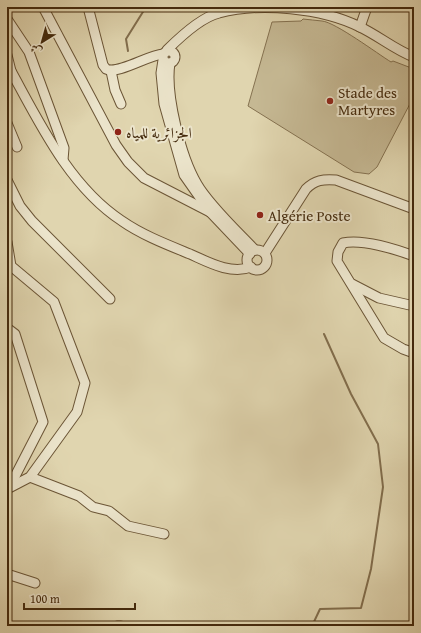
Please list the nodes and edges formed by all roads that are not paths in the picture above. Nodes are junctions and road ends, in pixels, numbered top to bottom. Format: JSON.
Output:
{"nodes":[{"id":1,"x":43,"y":7,"type":"edge"},
{"id":2,"x":367,"y":7,"type":"edge"},
{"id":3,"x":89,"y":8,"type":"edge"},
{"id":4,"x":218,"y":10,"type":"edge"},
{"id":5,"x":7,"y":19,"type":"edge"},
{"id":6,"x":360,"y":27,"type":"junction"},
{"id":7,"x":7,"y":55,"type":"edge"},
{"id":8,"x":167,"y":57,"type":"junction"},
{"id":9,"x":414,"y":57,"type":"edge"},
{"id":10,"x":8,"y":71,"type":"edge"},
{"id":11,"x":111,"y":71,"type":"junction"},
{"id":12,"x":122,"y":104,"type":"dead end"},
{"id":13,"x":7,"y":123,"type":"edge"},
{"id":14,"x":17,"y":147,"type":"dead end"},
{"id":15,"x":63,"y":160,"type":"junction"},
{"id":16,"x":7,"y":181,"type":"edge"},
{"id":17,"x":7,"y":191,"type":"edge"},
{"id":18,"x":414,"y":209,"type":"edge"},
{"id":19,"x":210,"y":212,"type":"junction"},
{"id":20,"x":7,"y":242,"type":"edge"},
{"id":21,"x":252,"y":252,"type":"junction"},
{"id":22,"x":265,"y":254,"type":"junction"},
{"id":23,"x":414,"y":256,"type":"edge"},
{"id":24,"x":251,"y":267,"type":"junction"},
{"id":25,"x":7,"y":272,"type":"edge"},
{"id":26,"x":20,"y":273,"type":"junction"},
{"id":27,"x":352,"y":284,"type":"junction"},
{"id":28,"x":110,"y":299,"type":"dead end"},
{"id":29,"x":414,"y":306,"type":"edge"},
{"id":30,"x":7,"y":328,"type":"edge"},
{"id":31,"x":414,"y":353,"type":"edge"},
{"id":32,"x":30,"y":477,"type":"junction"},
{"id":33,"x":8,"y":487,"type":"edge"},
{"id":34,"x":164,"y":534,"type":"dead end"},
{"id":35,"x":7,"y":574,"type":"edge"},
{"id":36,"x":35,"y":583,"type":"dead end"},
{"id":37,"x":117,"y":626,"type":"edge"},
{"id":38,"x":121,"y":626,"type":"edge"}],
"edges":[{"from":1,"to":19,"type":"street"},
{"from":2,"to":6,"type":"street"},
{"from":3,"to":11,"type":"street"},
{"from":4,"to":6,"type":"street"},
{"from":4,"to":8,"type":"street"},
{"from":5,"to":15,"type":"street"},
{"from":6,"to":9,"type":"street"},
{"from":7,"to":10,"type":"street"},
{"from":8,"to":11,"type":"street"},
{"from":8,"to":19,"type":"street"},
{"from":8,"to":21,"type":"street"},
{"from":10,"to":15,"type":"street"},
{"from":11,"to":12,"type":"street"},
{"from":13,"to":14,"type":"street"},
{"from":15,"to":24,"type":"street"},
{"from":16,"to":17,"type":"street"},
{"from":16,"to":28,"type":"street"},
{"from":18,"to":22,"type":"street"},
{"from":19,"to":21,"type":"street"},
{"from":20,"to":26,"type":"street"},
{"from":21,"to":22,"type":"street"},
{"from":21,"to":24,"type":"street"},
{"from":22,"to":24,"type":"street"},
{"from":23,"to":27,"type":"street"},
{"from":25,"to":26,"type":"street"},
{"from":26,"to":32,"type":"street"},
{"from":27,"to":29,"type":"street"},
{"from":27,"to":31,"type":"street"},
{"from":30,"to":33,"type":"street"},
{"from":32,"to":33,"type":"street"},
{"from":32,"to":34,"type":"street"},
{"from":35,"to":36,"type":"street"},
{"from":37,"to":38,"type":"street"}]}
